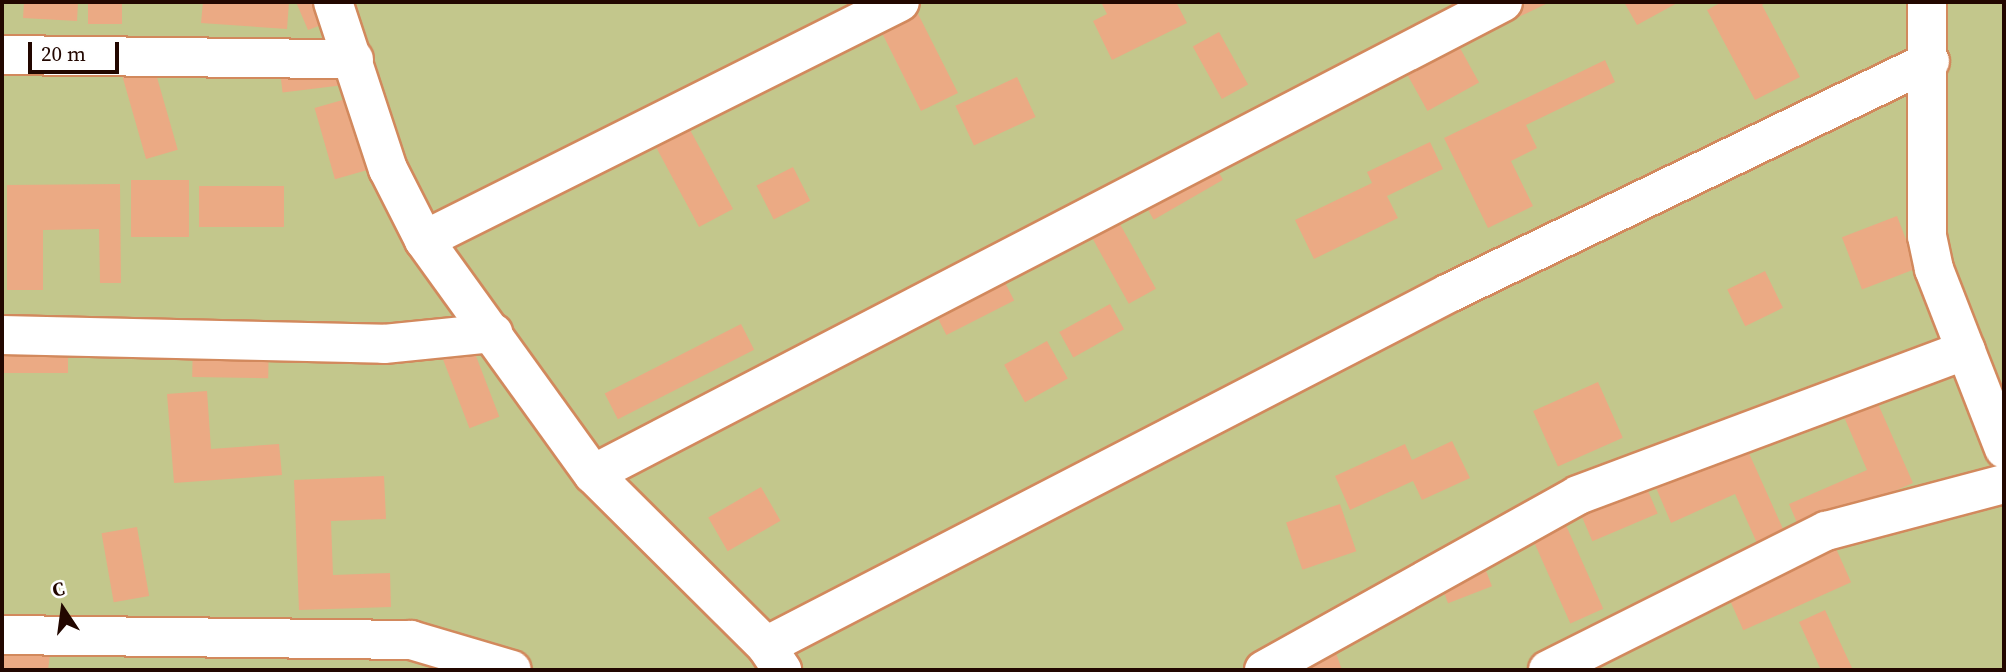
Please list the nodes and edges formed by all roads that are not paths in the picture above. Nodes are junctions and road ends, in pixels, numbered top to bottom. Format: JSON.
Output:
{"nodes":[{"id":1,"x":334,"y":2,"type":"edge"},
{"id":2,"x":900,"y":2,"type":"edge"},
{"id":3,"x":1503,"y":2,"type":"edge"},
{"id":4,"x":1927,"y":2,"type":"edge"},
{"id":5,"x":2,"y":55,"type":"edge"},
{"id":6,"x":354,"y":59,"type":"junction"},
{"id":7,"x":1930,"y":61,"type":"junction"},
{"id":8,"x":424,"y":240,"type":"junction"},
{"id":9,"x":493,"y":333,"type":"junction"},
{"id":10,"x":2,"y":335,"type":"edge"},
{"id":11,"x":1966,"y":350,"type":"junction"},
{"id":12,"x":2004,"y":449,"type":"edge"},
{"id":13,"x":593,"y":474,"type":"junction"},
{"id":14,"x":2004,"y":484,"type":"edge"},
{"id":15,"x":2,"y":635,"type":"edge"},
{"id":16,"x":774,"y":658,"type":"edge"},
{"id":17,"x":512,"y":670,"type":"edge"},
{"id":18,"x":1264,"y":670,"type":"edge"},
{"id":19,"x":1548,"y":670,"type":"edge"}],
"edges":[{"from":1,"to":6,"type":"street"},
{"from":2,"to":8,"type":"street"},
{"from":3,"to":13,"type":"street"},
{"from":4,"to":7,"type":"street"},
{"from":5,"to":6,"type":"street"},
{"from":6,"to":8,"type":"street"},
{"from":7,"to":11,"type":"street"},
{"from":7,"to":16,"type":"street"},
{"from":8,"to":9,"type":"street"},
{"from":9,"to":10,"type":"street"},
{"from":9,"to":13,"type":"street"},
{"from":11,"to":12,"type":"street"},
{"from":11,"to":18,"type":"street"},
{"from":13,"to":16,"type":"street"},
{"from":14,"to":19,"type":"street"},
{"from":15,"to":17,"type":"street"}]}
